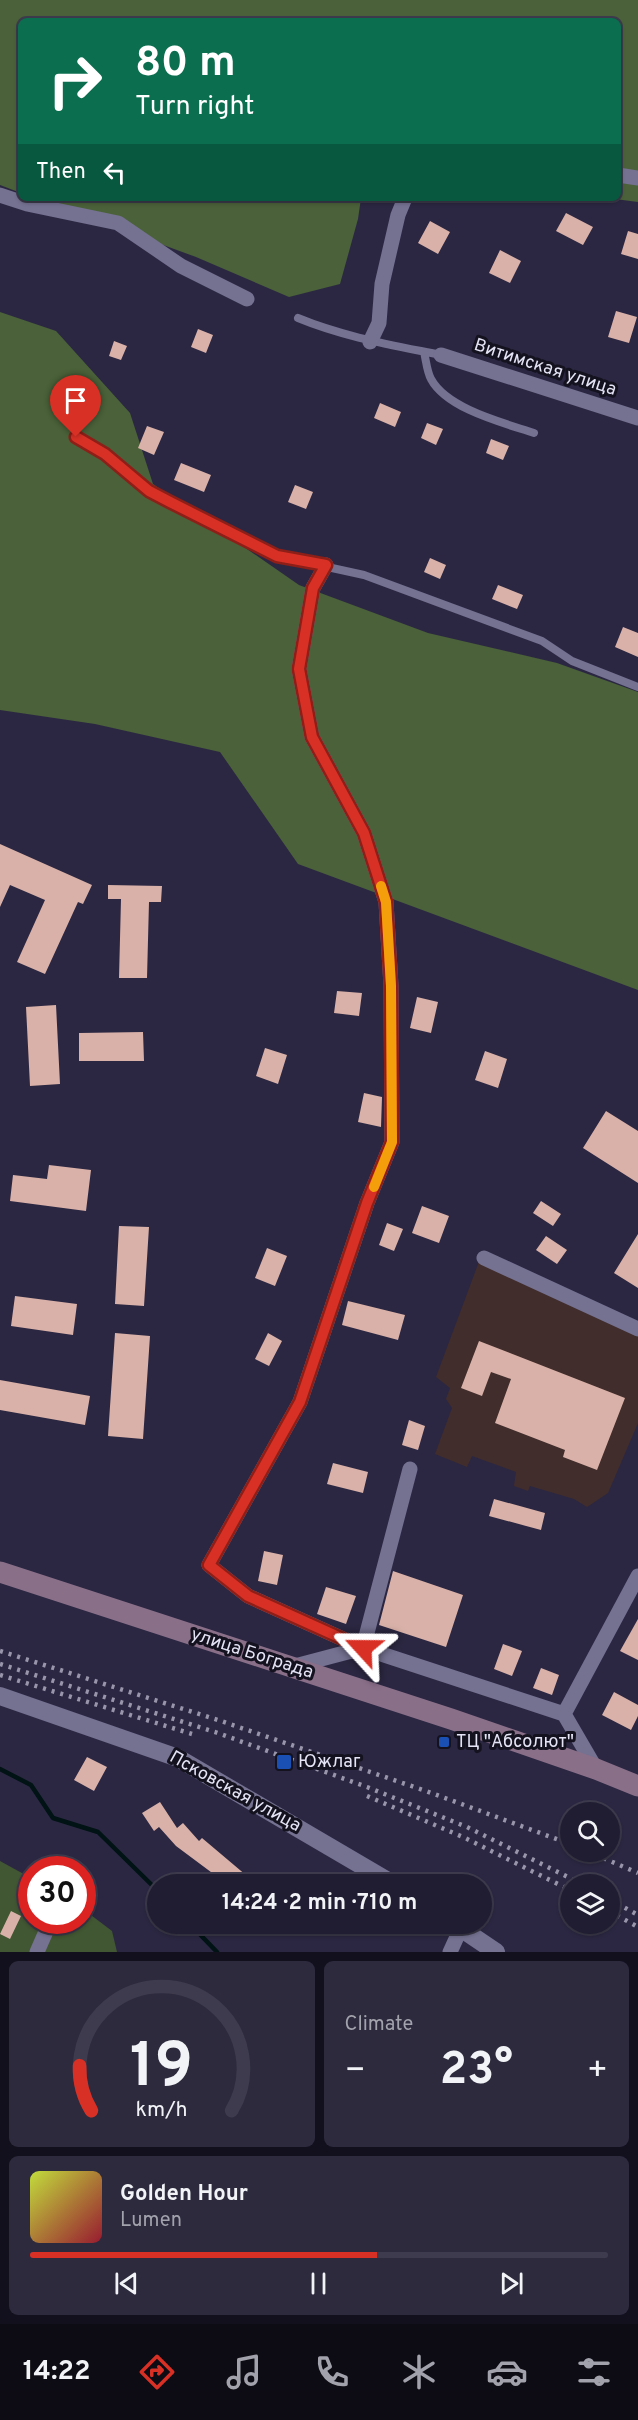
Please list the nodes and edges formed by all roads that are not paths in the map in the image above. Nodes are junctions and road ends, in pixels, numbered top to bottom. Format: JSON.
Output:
{"nodes":[{"id":1,"x":621,"y":175,"type":"edge"},
{"id":2,"x":638,"y":178,"type":"edge"},
{"id":3,"x":0,"y":195,"type":"edge"},
{"id":4,"x":404,"y":201,"type":"edge"},
{"id":5,"x":247,"y":299,"type":"dead end"},
{"id":6,"x":298,"y":318,"type":"dead end"},
{"id":7,"x":370,"y":342,"type":"junction"},
{"id":8,"x":424,"y":351,"type":"junction"},
{"id":9,"x":441,"y":354,"type":"joint"},
{"id":10,"x":638,"y":418,"type":"edge"},
{"id":11,"x":534,"y":433,"type":"dead end"},
{"id":12,"x":76,"y":437,"type":"dead end"},
{"id":13,"x":326,"y":565,"type":"junction"},
{"id":14,"x":638,"y":687,"type":"edge"},
{"id":15,"x":484,"y":1258,"type":"dead end"},
{"id":16,"x":638,"y":1329,"type":"edge"},
{"id":17,"x":410,"y":1469,"type":"dead end"},
{"id":18,"x":0,"y":1572,"type":"edge"},
{"id":19,"x":638,"y":1576,"type":"edge"},
{"id":20,"x":363,"y":1648,"type":"junction"},
{"id":21,"x":291,"y":1667,"type":"junction"},
{"id":22,"x":0,"y":1696,"type":"edge"},
{"id":23,"x":564,"y":1714,"type":"junction"},
{"id":24,"x":596,"y":1769,"type":"junction"},
{"id":25,"x":637,"y":1784,"type":"edge"},
{"id":26,"x":376,"y":1874,"type":"edge"},
{"id":27,"x":45,"y":1934,"type":"edge"},
{"id":28,"x":455,"y":1934,"type":"edge"},
{"id":29,"x":470,"y":1934,"type":"edge"},
{"id":30,"x":38,"y":1952,"type":"edge"},
{"id":31,"x":450,"y":1952,"type":"edge"},
{"id":32,"x":496,"y":1952,"type":"edge"}],
"edges":[{"from":1,"to":2,"type":"street"},
{"from":3,"to":5,"type":"street"},
{"from":4,"to":7,"type":"street"},
{"from":6,"to":7,"type":"lane"},
{"from":7,"to":8,"type":"lane"},
{"from":8,"to":9,"type":"lane"},
{"from":8,"to":11,"type":"lane"},
{"from":9,"to":10,"type":"street","name":"Витимская улица"},
{"from":12,"to":13,"type":"lane"},
{"from":13,"to":14,"type":"lane"},
{"from":13,"to":20,"type":"street"},
{"from":15,"to":16,"type":"street"},
{"from":17,"to":20,"type":"street"},
{"from":18,"to":21,"type":"main road","name":"улица Бограда"},
{"from":19,"to":23,"type":"street"},
{"from":20,"to":21,"type":"street"},
{"from":20,"to":23,"type":"street"},
{"from":21,"to":24,"type":"main road","name":"улица Бограда"},
{"from":22,"to":26,"type":"street","name":"Псковская улица"},
{"from":23,"to":24,"type":"street"},
{"from":24,"to":25,"type":"main road","name":"улица Бограда"},
{"from":27,"to":30,"type":"street"},
{"from":28,"to":31,"type":"street"},
{"from":29,"to":32,"type":"street"}]}
